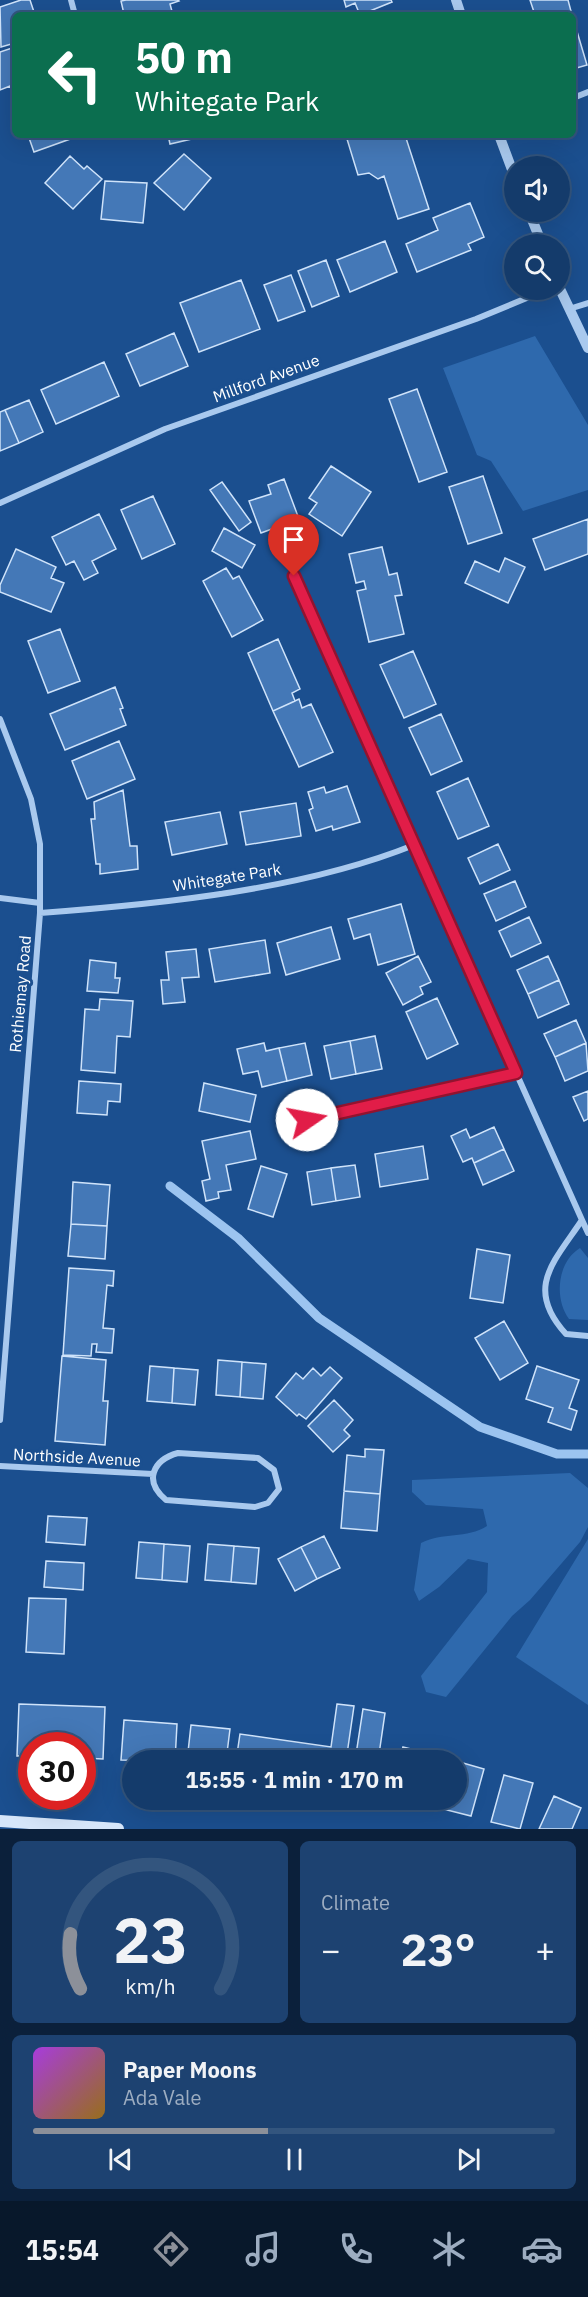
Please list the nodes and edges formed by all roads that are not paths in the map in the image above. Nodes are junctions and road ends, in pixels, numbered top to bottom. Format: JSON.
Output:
{"nodes":[{"id":1,"x":500,"y":138,"type":"edge"},
{"id":2,"x":507,"y":156,"type":"edge"},
{"id":3,"x":522,"y":300,"type":"edge"},
{"id":4,"x":565,"y":300,"type":"edge"},
{"id":5,"x":588,"y":303,"type":"edge"},
{"id":6,"x":569,"y":309,"type":"junction"},
{"id":7,"x":588,"y":348,"type":"edge"},
{"id":8,"x":0,"y":502,"type":"edge"},
{"id":9,"x":294,"y":576,"type":"dead end"},
{"id":10,"x":0,"y":719,"type":"edge"},
{"id":11,"x":414,"y":845,"type":"junction"},
{"id":12,"x":0,"y":898,"type":"edge"},
{"id":13,"x":40,"y":903,"type":"junction"},
{"id":14,"x":40,"y":913,"type":"junction"},
{"id":15,"x":516,"y":1073,"type":"junction"},
{"id":16,"x":307,"y":1120,"type":"dead end"},
{"id":17,"x":582,"y":1220,"type":"junction"},
{"id":18,"x":588,"y":1233,"type":"edge"},
{"id":19,"x":588,"y":1335,"type":"edge"},
{"id":20,"x":0,"y":1420,"type":"edge"},
{"id":21,"x":0,"y":1466,"type":"edge"},
{"id":22,"x":153,"y":1474,"type":"junction"},
{"id":23,"x":0,"y":1821,"type":"edge"},
{"id":24,"x":118,"y":1829,"type":"edge"}],
"edges":[{"from":1,"to":2,"type":"street"},
{"from":3,"to":8,"type":"street","name":"Millford Avenue"},
{"from":4,"to":6,"type":"street"},
{"from":5,"to":6,"type":"street"},
{"from":6,"to":7,"type":"street"},
{"from":9,"to":11,"type":"street"},
{"from":10,"to":13,"type":"street","name":"Rothiemay Road"},
{"from":11,"to":14,"type":"street","name":"Whitegate Park"},
{"from":11,"to":15,"type":"street"},
{"from":12,"to":13,"type":"street"},
{"from":13,"to":14,"type":"street","name":"Rothiemay Road"},
{"from":14,"to":20,"type":"street","name":"Rothiemay Road"},
{"from":15,"to":16,"type":"street"},
{"from":15,"to":17,"type":"street"},
{"from":17,"to":18,"type":"street"},
{"from":17,"to":19,"type":"street"},
{"from":21,"to":22,"type":"street","name":"Northside Avenue"},
{"from":22,"to":22,"type":"street","name":"Northside Avenue"},
{"from":23,"to":24,"type":"main road"}]}
